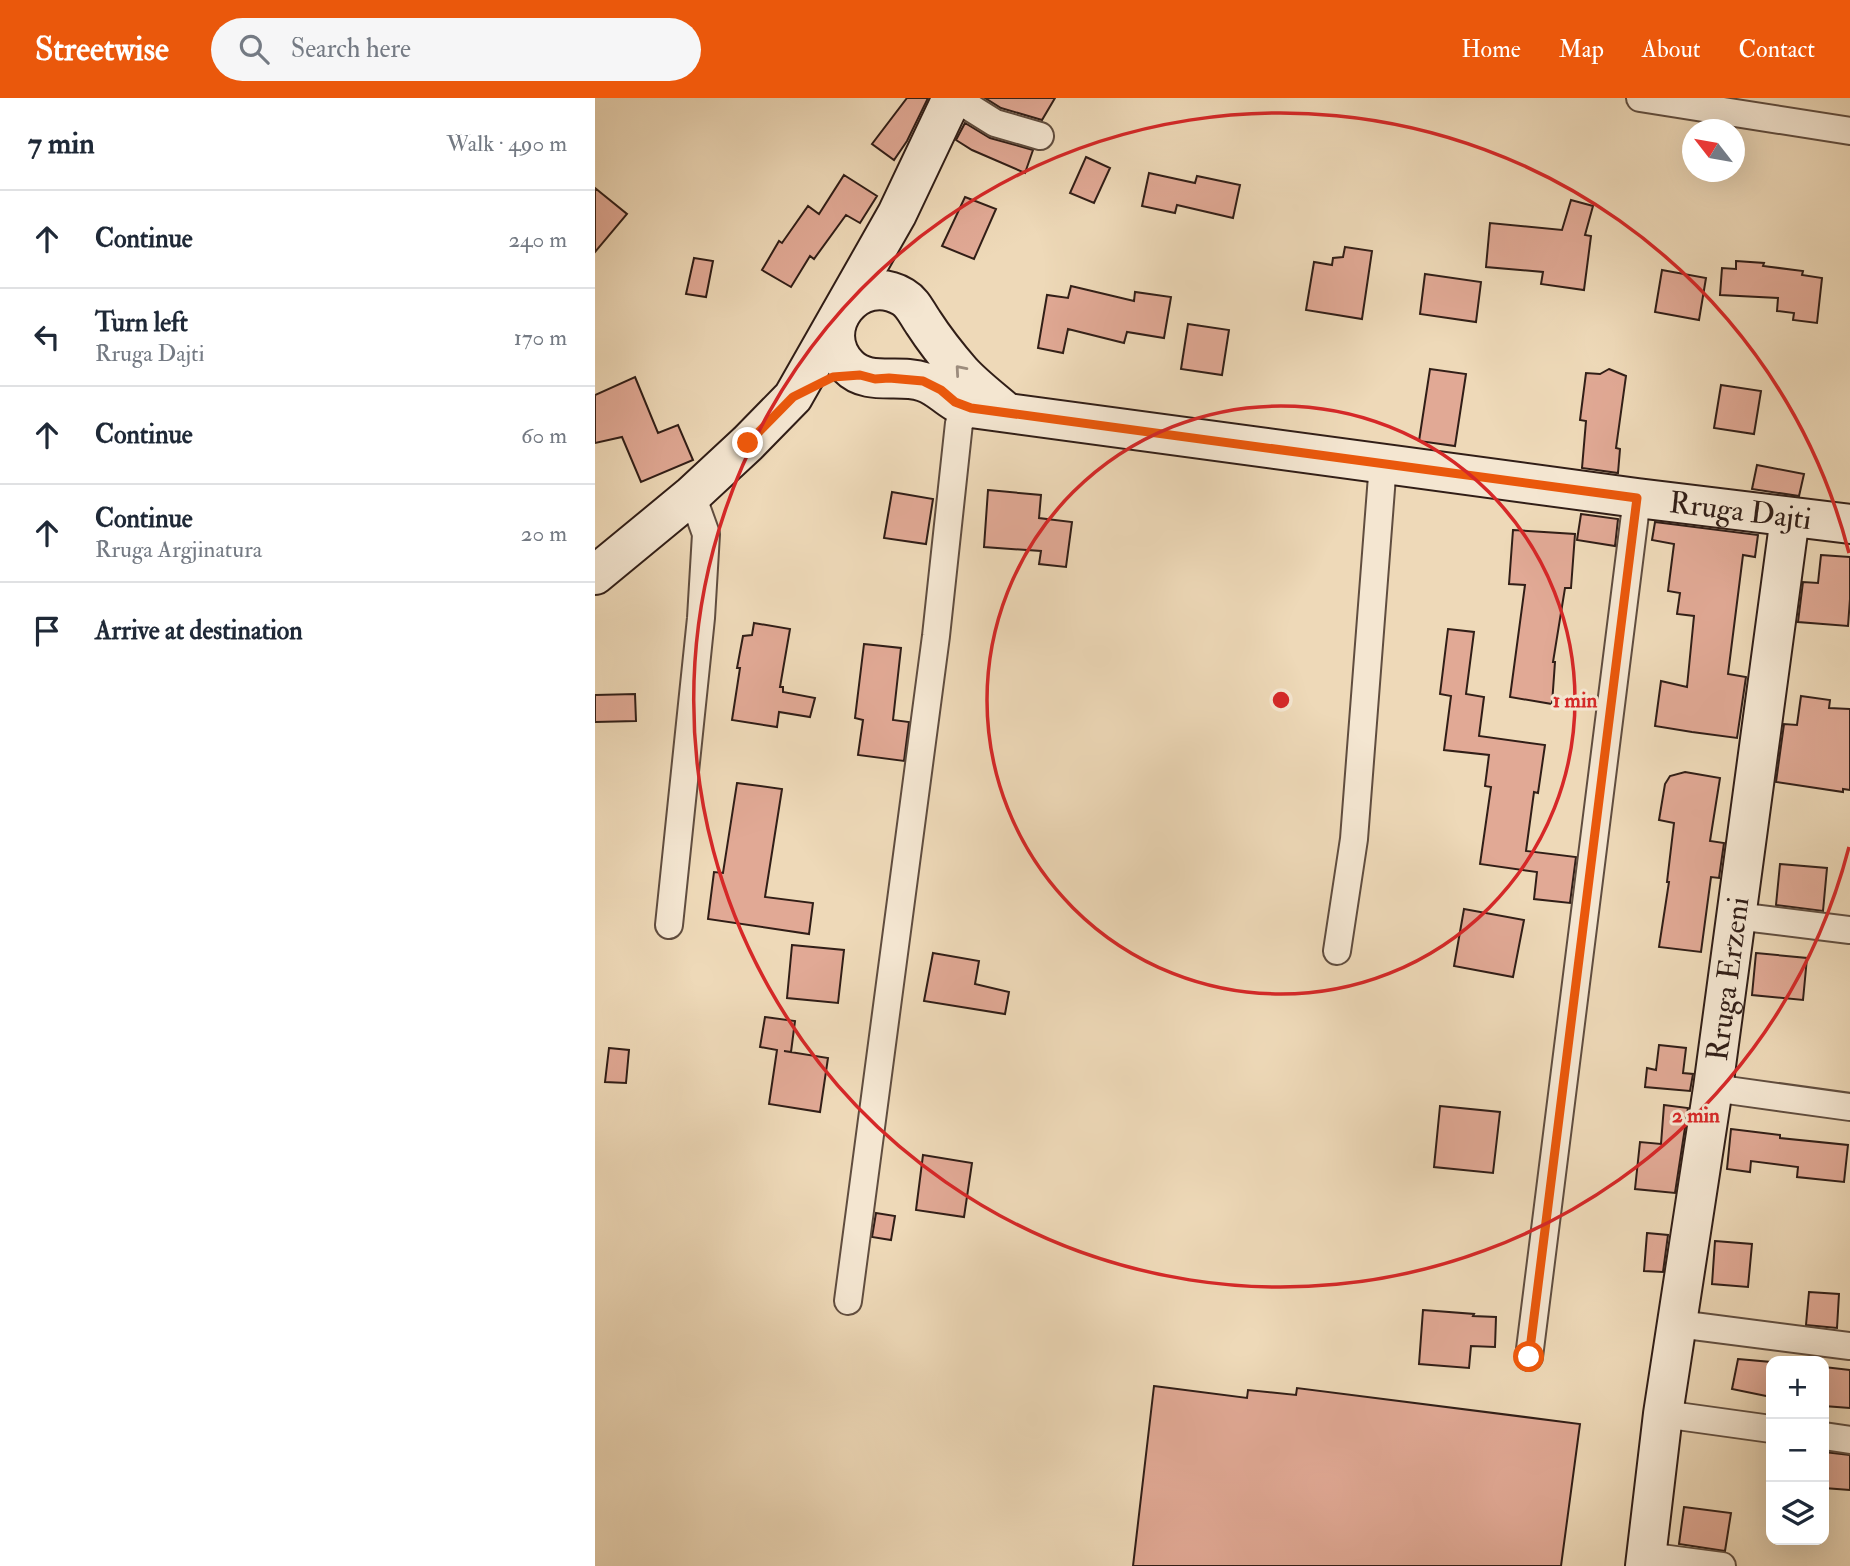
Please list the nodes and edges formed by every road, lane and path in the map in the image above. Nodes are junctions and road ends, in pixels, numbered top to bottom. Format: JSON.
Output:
{"nodes":[{"id":1,"x":953,"y":98,"type":"edge"},
{"id":2,"x":1640,"y":98,"type":"edge"},
{"id":3,"x":1850,"y":131,"type":"edge"},
{"id":4,"x":1039,"y":136,"type":"dead end"},
{"id":5,"x":897,"y":214,"type":"junction"},
{"id":6,"x":913,"y":309,"type":"junction"},
{"id":7,"x":841,"y":311,"type":"junction"},
{"id":8,"x":875,"y":376,"type":"junction"},
{"id":9,"x":793,"y":397,"type":"junction"},
{"id":10,"x":988,"y":410,"type":"junction"},
{"id":11,"x":1383,"y":463,"type":"junction"},
{"id":12,"x":692,"y":495,"type":"junction"},
{"id":13,"x":1637,"y":498,"type":"junction"},
{"id":14,"x":1790,"y":517,"type":"junction"},
{"id":15,"x":1850,"y":524,"type":"edge"},
{"id":16,"x":595,"y":575,"type":"edge"},
{"id":17,"x":1736,"y":916,"type":"junction"},
{"id":18,"x":669,"y":925,"type":"dead end"},
{"id":19,"x":1850,"y":930,"type":"edge"},
{"id":20,"x":1338,"y":951,"type":"dead end"},
{"id":21,"x":1713,"y":1088,"type":"junction"},
{"id":22,"x":1850,"y":1107,"type":"edge"},
{"id":23,"x":848,"y":1301,"type":"dead end"},
{"id":24,"x":1678,"y":1324,"type":"junction"},
{"id":25,"x":1850,"y":1346,"type":"edge"},
{"id":26,"x":1529,"y":1357,"type":"dead end"},
{"id":27,"x":1663,"y":1414,"type":"junction"},
{"id":28,"x":1766,"y":1428,"type":"edge"},
{"id":29,"x":1829,"y":1437,"type":"edge"},
{"id":30,"x":1850,"y":1440,"type":"edge"},
{"id":31,"x":1646,"y":1561,"type":"edge"},
{"id":32,"x":1722,"y":1566,"type":"edge"}],
"edges":[{"from":1,"to":4,"type":"street"},
{"from":1,"to":5,"type":"street"},
{"from":2,"to":3,"type":"street"},
{"from":5,"to":6,"type":"street"},
{"from":5,"to":7,"type":"street"},
{"from":6,"to":7,"type":"street"},
{"from":6,"to":8,"type":"street"},
{"from":10,"to":6,"type":"street","one_way":true},
{"from":7,"to":8,"type":"street"},
{"from":7,"to":9,"type":"street"},
{"from":8,"to":9,"type":"street"},
{"from":8,"to":10,"type":"street"},
{"from":9,"to":12,"type":"street"},
{"from":10,"to":11,"type":"street","name":"Rruga Dajti"},
{"from":10,"to":23,"type":"street"},
{"from":11,"to":13,"type":"street","name":"Rruga Dajti"},
{"from":11,"to":20,"type":"street"},
{"from":12,"to":16,"type":"street"},
{"from":12,"to":18,"type":"street"},
{"from":13,"to":14,"type":"street","name":"Rruga Dajti"},
{"from":13,"to":26,"type":"street"},
{"from":14,"to":15,"type":"street","name":"Rruga Dajti"},
{"from":14,"to":17,"type":"street","name":"Rruga Erzeni"},
{"from":17,"to":19,"type":"street"},
{"from":17,"to":21,"type":"street","name":"Rruga Erzeni"},
{"from":21,"to":22,"type":"street"},
{"from":21,"to":24,"type":"street","name":"Rruga Erzeni"},
{"from":24,"to":25,"type":"street"},
{"from":24,"to":27,"type":"street","name":"Rruga Erzeni"},
{"from":27,"to":28,"type":"street"},
{"from":27,"to":31,"type":"street","name":"Rruga Erzeni"},
{"from":29,"to":30,"type":"street"},
{"from":31,"to":32,"type":"street"}]}
